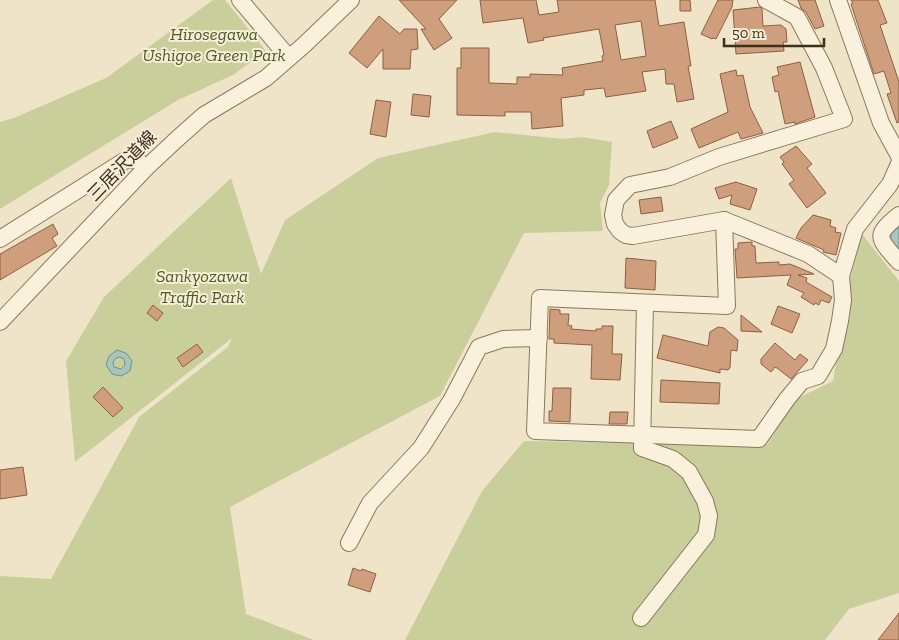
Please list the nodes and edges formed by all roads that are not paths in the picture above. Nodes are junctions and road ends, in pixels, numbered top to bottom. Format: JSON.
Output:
{"nodes":[{"id":1,"x":240,"y":0,"type":"edge"},
{"id":2,"x":351,"y":0,"type":"edge"},
{"id":3,"x":766,"y":0,"type":"edge"},
{"id":4,"x":838,"y":0,"type":"edge"},
{"id":5,"x":289,"y":58,"type":"junction"},
{"id":6,"x":899,"y":156,"type":"edge"},
{"id":7,"x":899,"y":164,"type":"edge"},
{"id":8,"x":146,"y":168,"type":"junction"},
{"id":9,"x":899,"y":215,"type":"edge"},
{"id":10,"x":724,"y":220,"type":"junction"},
{"id":11,"x":0,"y":239,"type":"edge"},
{"id":12,"x":899,"y":262,"type":"edge"},
{"id":13,"x":841,"y":276,"type":"junction"},
{"id":14,"x":645,"y":303,"type":"junction"},
{"id":15,"x":0,"y":322,"type":"edge"},
{"id":16,"x":538,"y":338,"type":"junction"},
{"id":17,"x":643,"y":436,"type":"junction"},
{"id":18,"x":349,"y":543,"type":"dead end"},
{"id":19,"x":640,"y":618,"type":"dead end"}],
"edges":[{"from":1,"to":5,"type":"street"},
{"from":2,"to":5,"type":"street","name":"三居沢道線"},
{"from":3,"to":10,"type":"street"},
{"from":4,"to":6,"type":"street"},
{"from":5,"to":8,"type":"street","name":"三居沢道線"},
{"from":7,"to":13,"type":"street"},
{"from":8,"to":11,"type":"street"},
{"from":8,"to":15,"type":"street","name":"三居沢道線"},
{"from":9,"to":12,"type":"street"},
{"from":10,"to":13,"type":"street"},
{"from":10,"to":14,"type":"street"},
{"from":13,"to":17,"type":"street"},
{"from":14,"to":16,"type":"street"},
{"from":14,"to":17,"type":"street"},
{"from":16,"to":17,"type":"street"},
{"from":16,"to":18,"type":"street"},
{"from":17,"to":19,"type":"street"}]}
